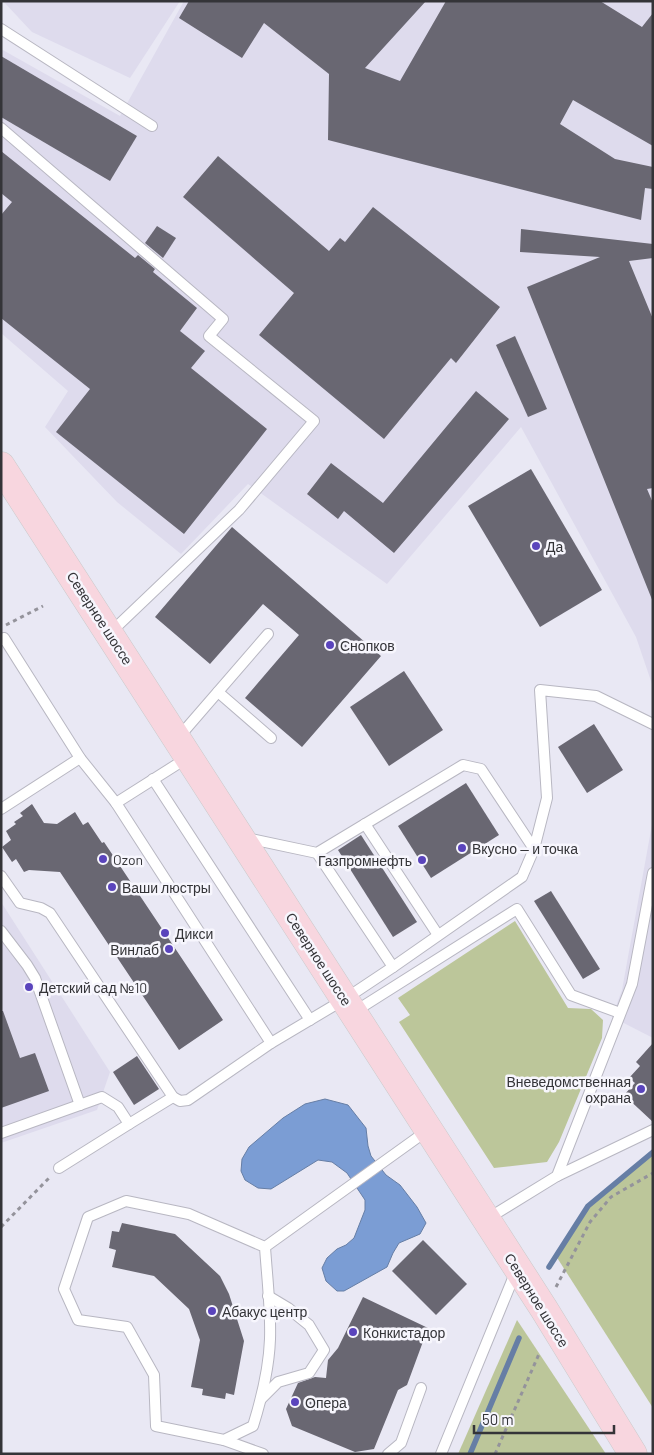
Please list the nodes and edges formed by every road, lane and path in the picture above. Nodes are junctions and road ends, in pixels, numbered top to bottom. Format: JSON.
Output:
{"nodes":[{"id":1,"x":1,"y":29,"type":"edge"},
{"id":2,"x":152,"y":126,"type":"dead end"},
{"id":3,"x":1,"y":128,"type":"edge"},
{"id":4,"x":1,"y":466,"type":"edge"},
{"id":5,"x":43,"y":606,"type":"dead end"},
{"id":6,"x":110,"y":633,"type":"junction"},
{"id":7,"x":268,"y":634,"type":"dead end"},
{"id":8,"x":2,"y":635,"type":"edge"},
{"id":9,"x":218,"y":692,"type":"junction"},
{"id":10,"x":653,"y":724,"type":"edge"},
{"id":11,"x":270,"y":738,"type":"dead end"},
{"id":12,"x":183,"y":748,"type":"junction"},
{"id":13,"x":80,"y":758,"type":"junction"},
{"id":14,"x":153,"y":779,"type":"junction"},
{"id":15,"x":116,"y":803,"type":"junction"},
{"id":16,"x":1,"y":810,"type":"edge"},
{"id":17,"x":364,"y":824,"type":"junction"},
{"id":18,"x":241,"y":837,"type":"junction"},
{"id":19,"x":534,"y":849,"type":"junction"},
{"id":20,"x":317,"y":853,"type":"junction"},
{"id":21,"x":653,"y":872,"type":"edge"},
{"id":22,"x":1,"y":876,"type":"edge"},
{"id":23,"x":1,"y":931,"type":"edge"},
{"id":24,"x":438,"y":935,"type":"junction"},
{"id":25,"x":393,"y":967,"type":"junction"},
{"id":26,"x":349,"y":1006,"type":"junction"},
{"id":27,"x":620,"y":1013,"type":"junction"},
{"id":28,"x":310,"y":1020,"type":"junction"},
{"id":29,"x":271,"y":1043,"type":"junction"},
{"id":30,"x":173,"y":1096,"type":"junction"},
{"id":31,"x":80,"y":1105,"type":"junction"},
{"id":32,"x":129,"y":1124,"type":"junction"},
{"id":33,"x":428,"y":1130,"type":"junction"},
{"id":34,"x":653,"y":1130,"type":"edge"},
{"id":35,"x":1,"y":1133,"type":"edge"},
{"id":36,"x":59,"y":1168,"type":"joint"},
{"id":37,"x":653,"y":1173,"type":"edge"},
{"id":38,"x":557,"y":1176,"type":"junction"},
{"id":39,"x":487,"y":1220,"type":"junction"},
{"id":40,"x":1,"y":1227,"type":"edge"},
{"id":41,"x":265,"y":1247,"type":"junction"},
{"id":42,"x":517,"y":1268,"type":"junction"},
{"id":43,"x":268,"y":1296,"type":"junction"},
{"id":44,"x":544,"y":1309,"type":"junction"},
{"id":45,"x":539,"y":1354,"type":"dead end"},
{"id":46,"x":422,"y":1388,"type":"dead end"},
{"id":47,"x":262,"y":1399,"type":"junction"},
{"id":48,"x":224,"y":1440,"type":"junction"},
{"id":49,"x":263,"y":1454,"type":"edge"},
{"id":50,"x":388,"y":1454,"type":"edge"},
{"id":51,"x":441,"y":1454,"type":"edge"},
{"id":52,"x":495,"y":1454,"type":"edge"},
{"id":53,"x":633,"y":1454,"type":"edge"}],
"edges":[{"from":1,"to":2,"type":"lane"},
{"from":3,"to":6,"type":"lane"},
{"from":4,"to":6,"type":"main road","name":"Северное шоссе"},
{"from":5,"to":8,"type":"path"},
{"from":6,"to":12,"type":"main road","name":"Северное шоссе"},
{"from":7,"to":9,"type":"lane"},
{"from":8,"to":13,"type":"lane"},
{"from":9,"to":11,"type":"lane"},
{"from":9,"to":12,"type":"lane"},
{"from":10,"to":19,"type":"lane"},
{"from":12,"to":14,"type":"lane"},
{"from":12,"to":18,"type":"main road","name":"Северное шоссе"},
{"from":13,"to":15,"type":"lane"},
{"from":13,"to":16,"type":"lane"},
{"from":14,"to":15,"type":"lane"},
{"from":14,"to":28,"type":"lane"},
{"from":15,"to":29,"type":"lane"},
{"from":17,"to":19,"type":"lane"},
{"from":17,"to":20,"type":"lane"},
{"from":17,"to":24,"type":"lane"},
{"from":18,"to":20,"type":"lane"},
{"from":18,"to":26,"type":"main road","name":"Северное шоссе"},
{"from":19,"to":24,"type":"lane"},
{"from":20,"to":25,"type":"lane"},
{"from":21,"to":27,"type":"lane"},
{"from":22,"to":30,"type":"lane"},
{"from":23,"to":31,"type":"lane"},
{"from":24,"to":25,"type":"lane"},
{"from":25,"to":26,"type":"lane"},
{"from":26,"to":27,"type":"lane"},
{"from":26,"to":28,"type":"lane"},
{"from":26,"to":33,"type":"main road","name":"Северное шоссе"},
{"from":27,"to":38,"type":"lane"},
{"from":28,"to":29,"type":"lane"},
{"from":29,"to":30,"type":"lane"},
{"from":30,"to":32,"type":"lane"},
{"from":31,"to":32,"type":"lane"},
{"from":31,"to":35,"type":"lane"},
{"from":32,"to":36,"type":"lane"},
{"from":33,"to":39,"type":"main road","name":"Северное шоссе"},
{"from":33,"to":41,"type":"lane"},
{"from":34,"to":38,"type":"lane"},
{"from":36,"to":40,"type":"path"},
{"from":37,"to":44,"type":"path"},
{"from":38,"to":39,"type":"lane"},
{"from":39,"to":42,"type":"main road","name":"Северное шоссе"},
{"from":41,"to":43,"type":"lane"},
{"from":41,"to":48,"type":"lane"},
{"from":42,"to":44,"type":"main road","name":"Северное шоссе"},
{"from":42,"to":51,"type":"lane"},
{"from":43,"to":47,"type":"lane"},
{"from":43,"to":47,"type":"lane"},
{"from":44,"to":53,"type":"main road","name":"Северное шоссе"},
{"from":45,"to":52,"type":"path"},
{"from":46,"to":50,"type":"lane"},
{"from":47,"to":48,"type":"lane"},
{"from":48,"to":49,"type":"lane"}]}
